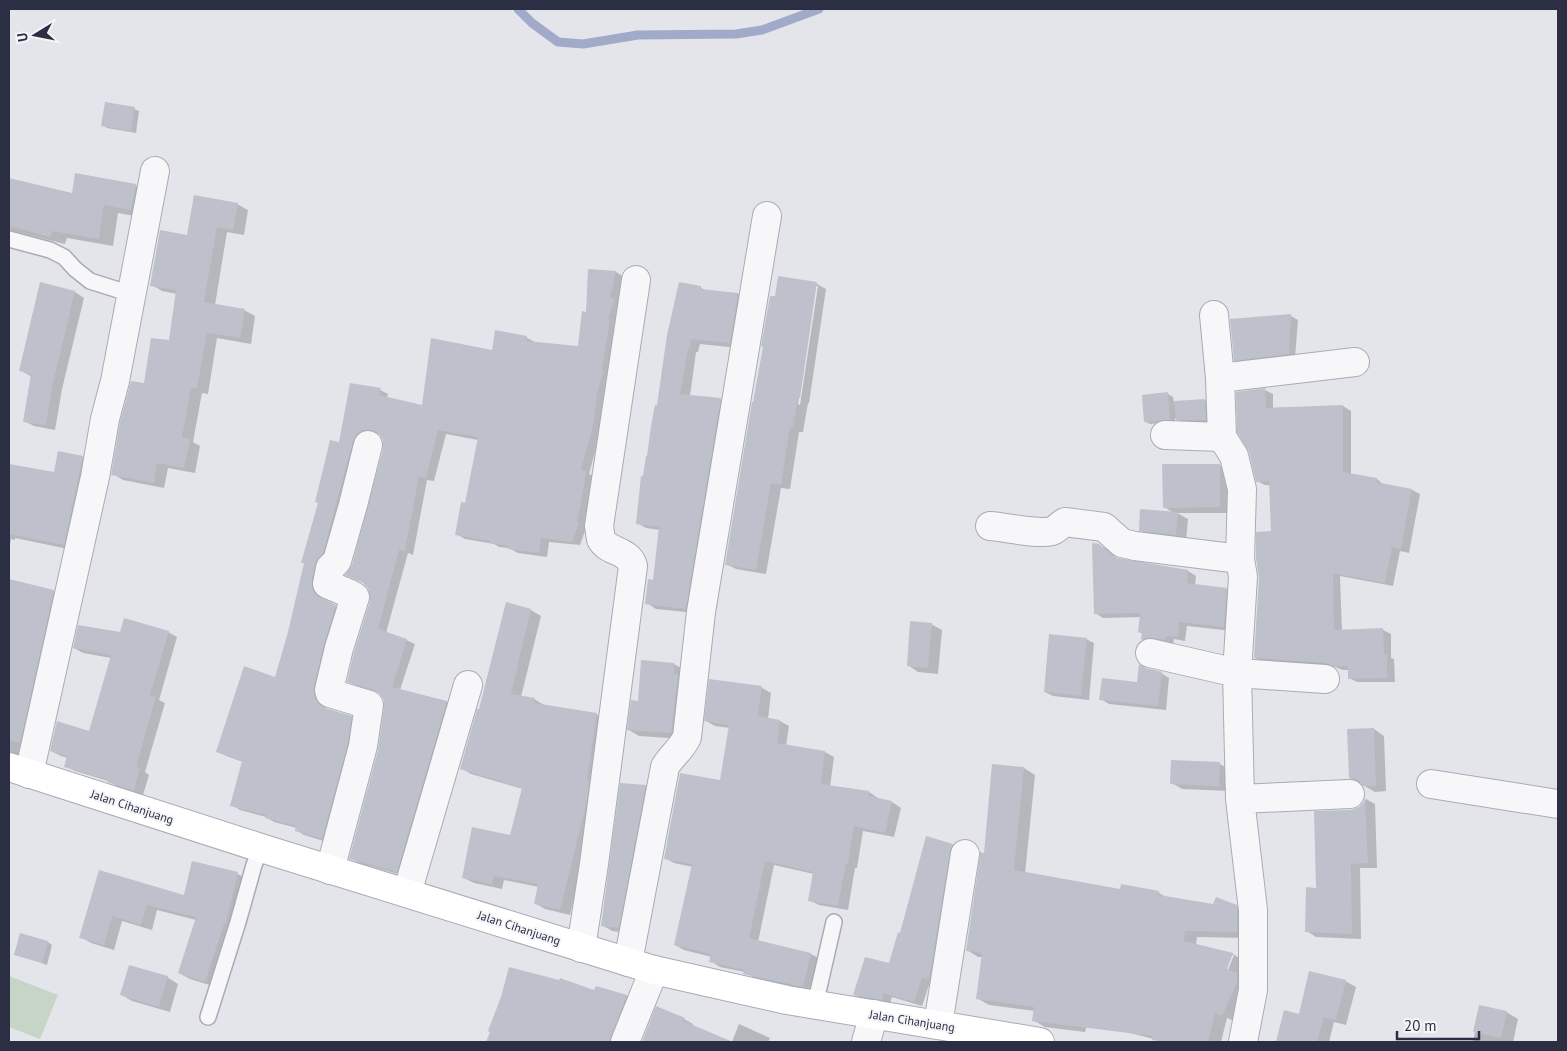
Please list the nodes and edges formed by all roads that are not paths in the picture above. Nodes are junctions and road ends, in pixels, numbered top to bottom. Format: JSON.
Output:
{"nodes":[{"id":1,"x":155,"y":171,"type":"dead end"},
{"id":2,"x":767,"y":216,"type":"dead end"},
{"id":3,"x":9,"y":239,"type":"edge"},
{"id":4,"x":636,"y":280,"type":"dead end"},
{"id":5,"x":131,"y":294,"type":"junction"},
{"id":6,"x":1214,"y":315,"type":"dead end"},
{"id":7,"x":1355,"y":362,"type":"dead end"},
{"id":8,"x":1220,"y":378,"type":"junction"},
{"id":9,"x":1165,"y":435,"type":"dead end"},
{"id":10,"x":1222,"y":437,"type":"junction"},
{"id":11,"x":368,"y":445,"type":"dead end"},
{"id":12,"x":990,"y":526,"type":"dead end"},
{"id":13,"x":1240,"y":559,"type":"junction"},
{"id":14,"x":1150,"y":653,"type":"dead end"},
{"id":15,"x":1237,"y":673,"type":"junction"},
{"id":16,"x":1325,"y":679,"type":"dead end"},
{"id":17,"x":468,"y":685,"type":"dead end"},
{"id":18,"x":19,"y":770,"type":"edge"},
{"id":19,"x":590,"y":770,"type":"dead end"},
{"id":20,"x":1431,"y":784,"type":"dead end"},
{"id":21,"x":1350,"y":794,"type":"dead end"},
{"id":22,"x":1240,"y":799,"type":"junction"},
{"id":23,"x":1558,"y":804,"type":"edge"},
{"id":24,"x":261,"y":848,"type":"junction"},
{"id":25,"x":964,"y":854,"type":"dead end"},
{"id":26,"x":330,"y":870,"type":"junction"},
{"id":27,"x":407,"y":893,"type":"junction"},
{"id":28,"x":834,"y":922,"type":"dead end"},
{"id":29,"x":572,"y":945,"type":"junction"},
{"id":30,"x":628,"y":962,"type":"junction"},
{"id":31,"x":654,"y":970,"type":"junction"},
{"id":32,"x":815,"y":1005,"type":"junction"},
{"id":33,"x":874,"y":1014,"type":"junction"},
{"id":34,"x":208,"y":1017,"type":"dead end"},
{"id":35,"x":938,"y":1025,"type":"junction"},
{"id":36,"x":626,"y":1042,"type":"edge"},
{"id":37,"x":866,"y":1042,"type":"edge"},
{"id":38,"x":1040,"y":1042,"type":"edge"},
{"id":39,"x":1243,"y":1042,"type":"edge"}],
"edges":[{"from":1,"to":5,"type":"street"},
{"from":2,"to":30,"type":"street"},
{"from":3,"to":5,"type":"lane"},
{"from":4,"to":29,"type":"street"},
{"from":5,"to":18,"type":"street"},
{"from":6,"to":8,"type":"street"},
{"from":7,"to":8,"type":"street"},
{"from":8,"to":10,"type":"street"},
{"from":9,"to":10,"type":"street"},
{"from":10,"to":13,"type":"street"},
{"from":11,"to":26,"type":"street"},
{"from":12,"to":13,"type":"street"},
{"from":13,"to":15,"type":"street"},
{"from":14,"to":15,"type":"street"},
{"from":15,"to":16,"type":"street"},
{"from":15,"to":22,"type":"street"},
{"from":17,"to":27,"type":"street"},
{"from":18,"to":24,"type":"main road","name":"Jalan Cihanjuang"},
{"from":19,"to":29,"type":"street"},
{"from":20,"to":23,"type":"street"},
{"from":21,"to":22,"type":"street"},
{"from":22,"to":39,"type":"street"},
{"from":24,"to":26,"type":"main road","name":"Jalan Cihanjuang"},
{"from":24,"to":34,"type":"lane"},
{"from":25,"to":35,"type":"street"},
{"from":26,"to":27,"type":"main road","name":"Jalan Cihanjuang"},
{"from":27,"to":29,"type":"main road","name":"Jalan Cihanjuang"},
{"from":28,"to":32,"type":"lane"},
{"from":29,"to":30,"type":"main road","name":"Jalan Cihanjuang"},
{"from":30,"to":31,"type":"main road","name":"Jalan Cihanjuang"},
{"from":31,"to":32,"type":"main road","name":"Jalan Cihanjuang"},
{"from":31,"to":36,"type":"street"},
{"from":32,"to":33,"type":"main road","name":"Jalan Cihanjuang"},
{"from":33,"to":35,"type":"main road","name":"Jalan Cihanjuang"},
{"from":33,"to":37,"type":"street"},
{"from":35,"to":38,"type":"main road","name":"Jalan Cihanjuang"}]}
